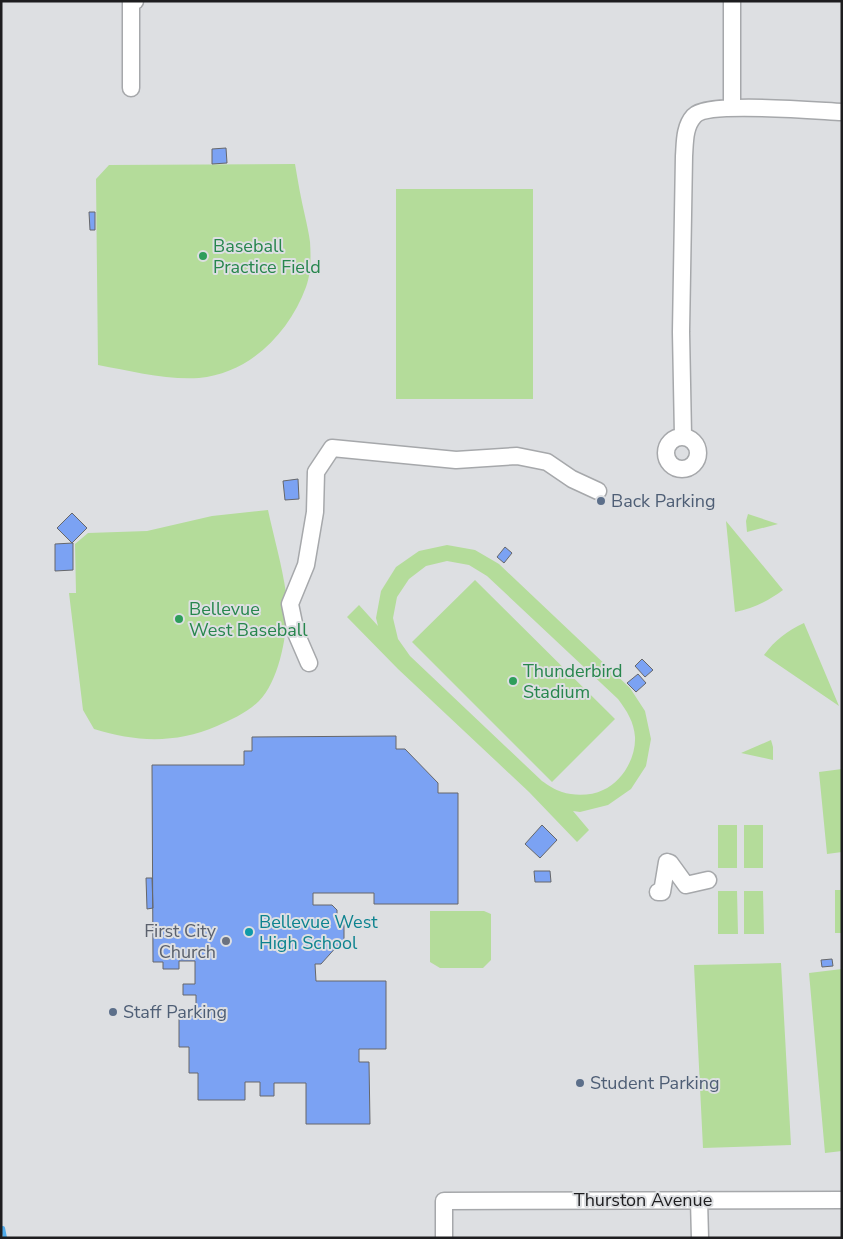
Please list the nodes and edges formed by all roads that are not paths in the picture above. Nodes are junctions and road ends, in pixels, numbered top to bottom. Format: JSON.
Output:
{"nodes":[{"id":1,"x":131,"y":1,"type":"edge"},
{"id":2,"x":135,"y":1,"type":"edge"},
{"id":3,"x":732,"y":1,"type":"edge"},
{"id":4,"x":131,"y":88,"type":"dead end"},
{"id":5,"x":732,"y":107,"type":"junction"},
{"id":6,"x":842,"y":112,"type":"edge"},
{"id":7,"x":683,"y":436,"type":"dead end"},
{"id":8,"x":598,"y":491,"type":"dead end"},
{"id":9,"x":310,"y":664,"type":"dead end"},
{"id":10,"x":708,"y":880,"type":"dead end"},
{"id":11,"x":658,"y":892,"type":"dead end"},
{"id":12,"x":699,"y":1200,"type":"junction"},
{"id":13,"x":842,"y":1200,"type":"edge"},
{"id":14,"x":444,"y":1238,"type":"edge"},
{"id":15,"x":700,"y":1238,"type":"edge"}],
"edges":[{"from":1,"to":2,"type":"street"},
{"from":1,"to":4,"type":"street"},
{"from":3,"to":5,"type":"street"},
{"from":5,"to":6,"type":"street"},
{"from":5,"to":7,"type":"street"},
{"from":8,"to":9,"type":"street"},
{"from":10,"to":11,"type":"street"},
{"from":12,"to":13,"type":"street","name":"Thurston Avenue"},
{"from":12,"to":14,"type":"street","name":"Thurston Avenue"},
{"from":12,"to":15,"type":"street"}]}
